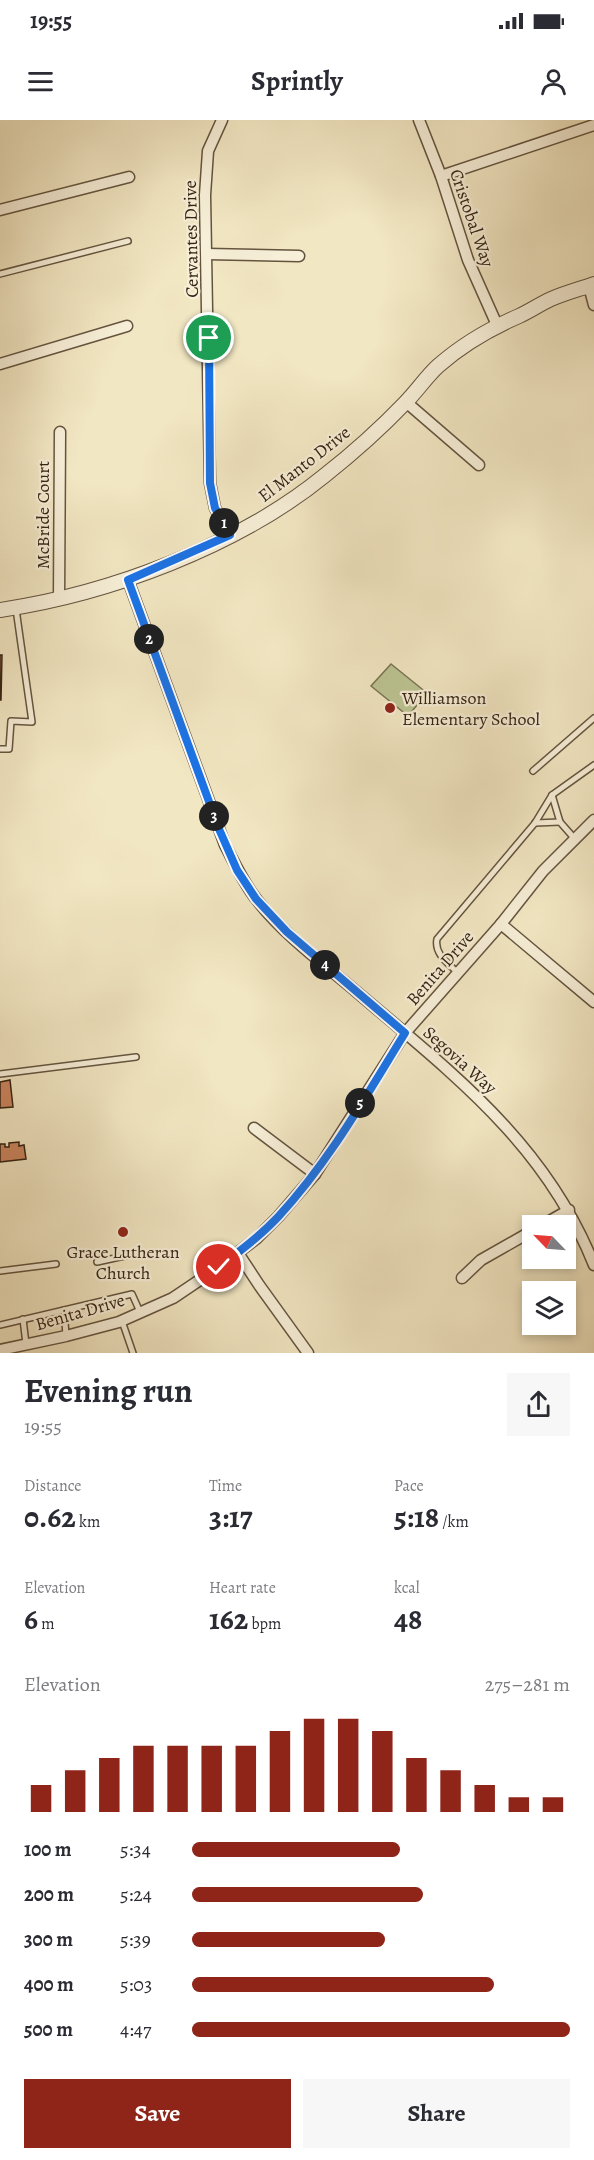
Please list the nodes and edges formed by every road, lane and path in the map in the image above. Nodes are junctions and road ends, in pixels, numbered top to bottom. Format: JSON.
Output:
{"nodes":[{"id":1,"x":222,"y":120,"type":"edge"},
{"id":2,"x":419,"y":120,"type":"edge"},
{"id":3,"x":594,"y":125,"type":"edge"},
{"id":4,"x":441,"y":176,"type":"junction"},
{"id":5,"x":129,"y":177,"type":"dead end"},
{"id":6,"x":0,"y":210,"type":"edge"},
{"id":7,"x":128,"y":241,"type":"dead end"},
{"id":8,"x":207,"y":254,"type":"junction"},
{"id":9,"x":299,"y":256,"type":"dead end"},
{"id":10,"x":0,"y":274,"type":"edge"},
{"id":11,"x":591,"y":285,"type":"edge"},
{"id":12,"x":594,"y":305,"type":"edge"},
{"id":13,"x":496,"y":325,"type":"junction"},
{"id":14,"x":127,"y":326,"type":"dead end"},
{"id":15,"x":0,"y":364,"type":"edge"},
{"id":16,"x":406,"y":402,"type":"junction"},
{"id":17,"x":60,"y":432,"type":"dead end"},
{"id":18,"x":479,"y":465,"type":"dead end"},
{"id":19,"x":230,"y":535,"type":"junction"},
{"id":20,"x":128,"y":580,"type":"junction"},
{"id":21,"x":59,"y":599,"type":"junction"},
{"id":22,"x":16,"y":608,"type":"junction"},
{"id":23,"x":0,"y":610,"type":"edge"},
{"id":24,"x":594,"y":718,"type":"edge"},
{"id":25,"x":0,"y":749,"type":"edge"},
{"id":26,"x":594,"y":765,"type":"edge"},
{"id":27,"x":533,"y":771,"type":"dead end"},
{"id":28,"x":552,"y":795,"type":"junction"},
{"id":29,"x":594,"y":820,"type":"edge"},
{"id":30,"x":560,"y":822,"type":"junction"},
{"id":31,"x":535,"y":823,"type":"junction"},
{"id":32,"x":574,"y":838,"type":"junction"},
{"id":33,"x":501,"y":924,"type":"junction"},
{"id":34,"x":458,"y":973,"type":"junction"},
{"id":35,"x":594,"y":1002,"type":"edge"},
{"id":36,"x":405,"y":1033,"type":"junction"},
{"id":37,"x":136,"y":1057,"type":"dead end"},
{"id":38,"x":0,"y":1074,"type":"edge"},
{"id":39,"x":254,"y":1128,"type":"dead end"},
{"id":40,"x":315,"y":1174,"type":"junction"},
{"id":41,"x":569,"y":1210,"type":"junction"},
{"id":42,"x":561,"y":1215,"type":"edge"},
{"id":43,"x":522,"y":1236,"type":"edge"},
{"id":44,"x":238,"y":1253,"type":"junction"},
{"id":45,"x":129,"y":1255,"type":"dead end"},
{"id":46,"x":97,"y":1262,"type":"dead end"},
{"id":47,"x":56,"y":1264,"type":"dead end"},
{"id":48,"x":594,"y":1265,"type":"edge"},
{"id":49,"x":0,"y":1271,"type":"edge"},
{"id":50,"x":462,"y":1278,"type":"dead end"},
{"id":51,"x":64,"y":1310,"type":"junction"},
{"id":52,"x":140,"y":1312,"type":"junction"},
{"id":53,"x":23,"y":1319,"type":"junction"},
{"id":54,"x":122,"y":1321,"type":"junction"},
{"id":55,"x":0,"y":1325,"type":"edge"},
{"id":56,"x":66,"y":1336,"type":"junction"},
{"id":57,"x":26,"y":1344,"type":"junction"},
{"id":58,"x":0,"y":1350,"type":"edge"},
{"id":59,"x":132,"y":1353,"type":"edge"},
{"id":60,"x":308,"y":1353,"type":"edge"}],
"edges":[{"from":1,"to":8,"type":"street","name":"Cervantes Drive"},
{"from":2,"to":4,"type":"street","name":"Cristobal Way"},
{"from":3,"to":4,"type":"street"},
{"from":4,"to":13,"type":"street","name":"Cristobal Way"},
{"from":5,"to":6,"type":"street"},
{"from":7,"to":10,"type":"lane"},
{"from":8,"to":9,"type":"street"},
{"from":8,"to":19,"type":"street","name":"Cervantes Drive"},
{"from":11,"to":12,"type":"street"},
{"from":11,"to":13,"type":"street","name":"El Manto Drive"},
{"from":13,"to":16,"type":"street","name":"El Manto Drive"},
{"from":14,"to":15,"type":"street"},
{"from":16,"to":18,"type":"street"},
{"from":16,"to":19,"type":"street","name":"El Manto Drive"},
{"from":17,"to":21,"type":"street","name":"McBride Court"},
{"from":19,"to":20,"type":"street","name":"El Manto Drive"},
{"from":20,"to":21,"type":"street","name":"El Manto Drive"},
{"from":20,"to":36,"type":"street","name":"Segovia Way"},
{"from":21,"to":22,"type":"street","name":"El Manto Drive"},
{"from":22,"to":23,"type":"street","name":"El Manto Drive"},
{"from":22,"to":25,"type":"lane"},
{"from":24,"to":27,"type":"lane"},
{"from":26,"to":28,"type":"lane"},
{"from":28,"to":30,"type":"lane"},
{"from":28,"to":31,"type":"lane"},
{"from":29,"to":32,"type":"street","name":"Benita Drive"},
{"from":30,"to":31,"type":"lane"},
{"from":30,"to":32,"type":"lane"},
{"from":31,"to":34,"type":"lane"},
{"from":32,"to":33,"type":"street","name":"Benita Drive"},
{"from":33,"to":34,"type":"street","name":"Benita Drive"},
{"from":33,"to":35,"type":"street"},
{"from":34,"to":36,"type":"street","name":"Benita Drive"},
{"from":36,"to":40,"type":"street","name":"Benita Drive"},
{"from":36,"to":41,"type":"street","name":"Segovia Way"},
{"from":37,"to":38,"type":"lane"},
{"from":39,"to":40,"type":"street"},
{"from":40,"to":44,"type":"street","name":"Benita Drive"},
{"from":41,"to":42,"type":"street"},
{"from":41,"to":48,"type":"street","name":"Segovia Way"},
{"from":43,"to":50,"type":"street"},
{"from":44,"to":52,"type":"street","name":"Benita Drive"},
{"from":44,"to":60,"type":"street"},
{"from":45,"to":46,"type":"lane"},
{"from":47,"to":49,"type":"lane"},
{"from":51,"to":52,"type":"lane"},
{"from":51,"to":53,"type":"lane"},
{"from":51,"to":56,"type":"lane"},
{"from":52,"to":54,"type":"street","name":"Benita Drive"},
{"from":53,"to":55,"type":"lane"},
{"from":53,"to":57,"type":"lane"},
{"from":54,"to":56,"type":"street","name":"Benita Drive"},
{"from":54,"to":59,"type":"lane"},
{"from":56,"to":57,"type":"street","name":"Benita Drive"},
{"from":57,"to":58,"type":"street","name":"Benita Drive"}]}
